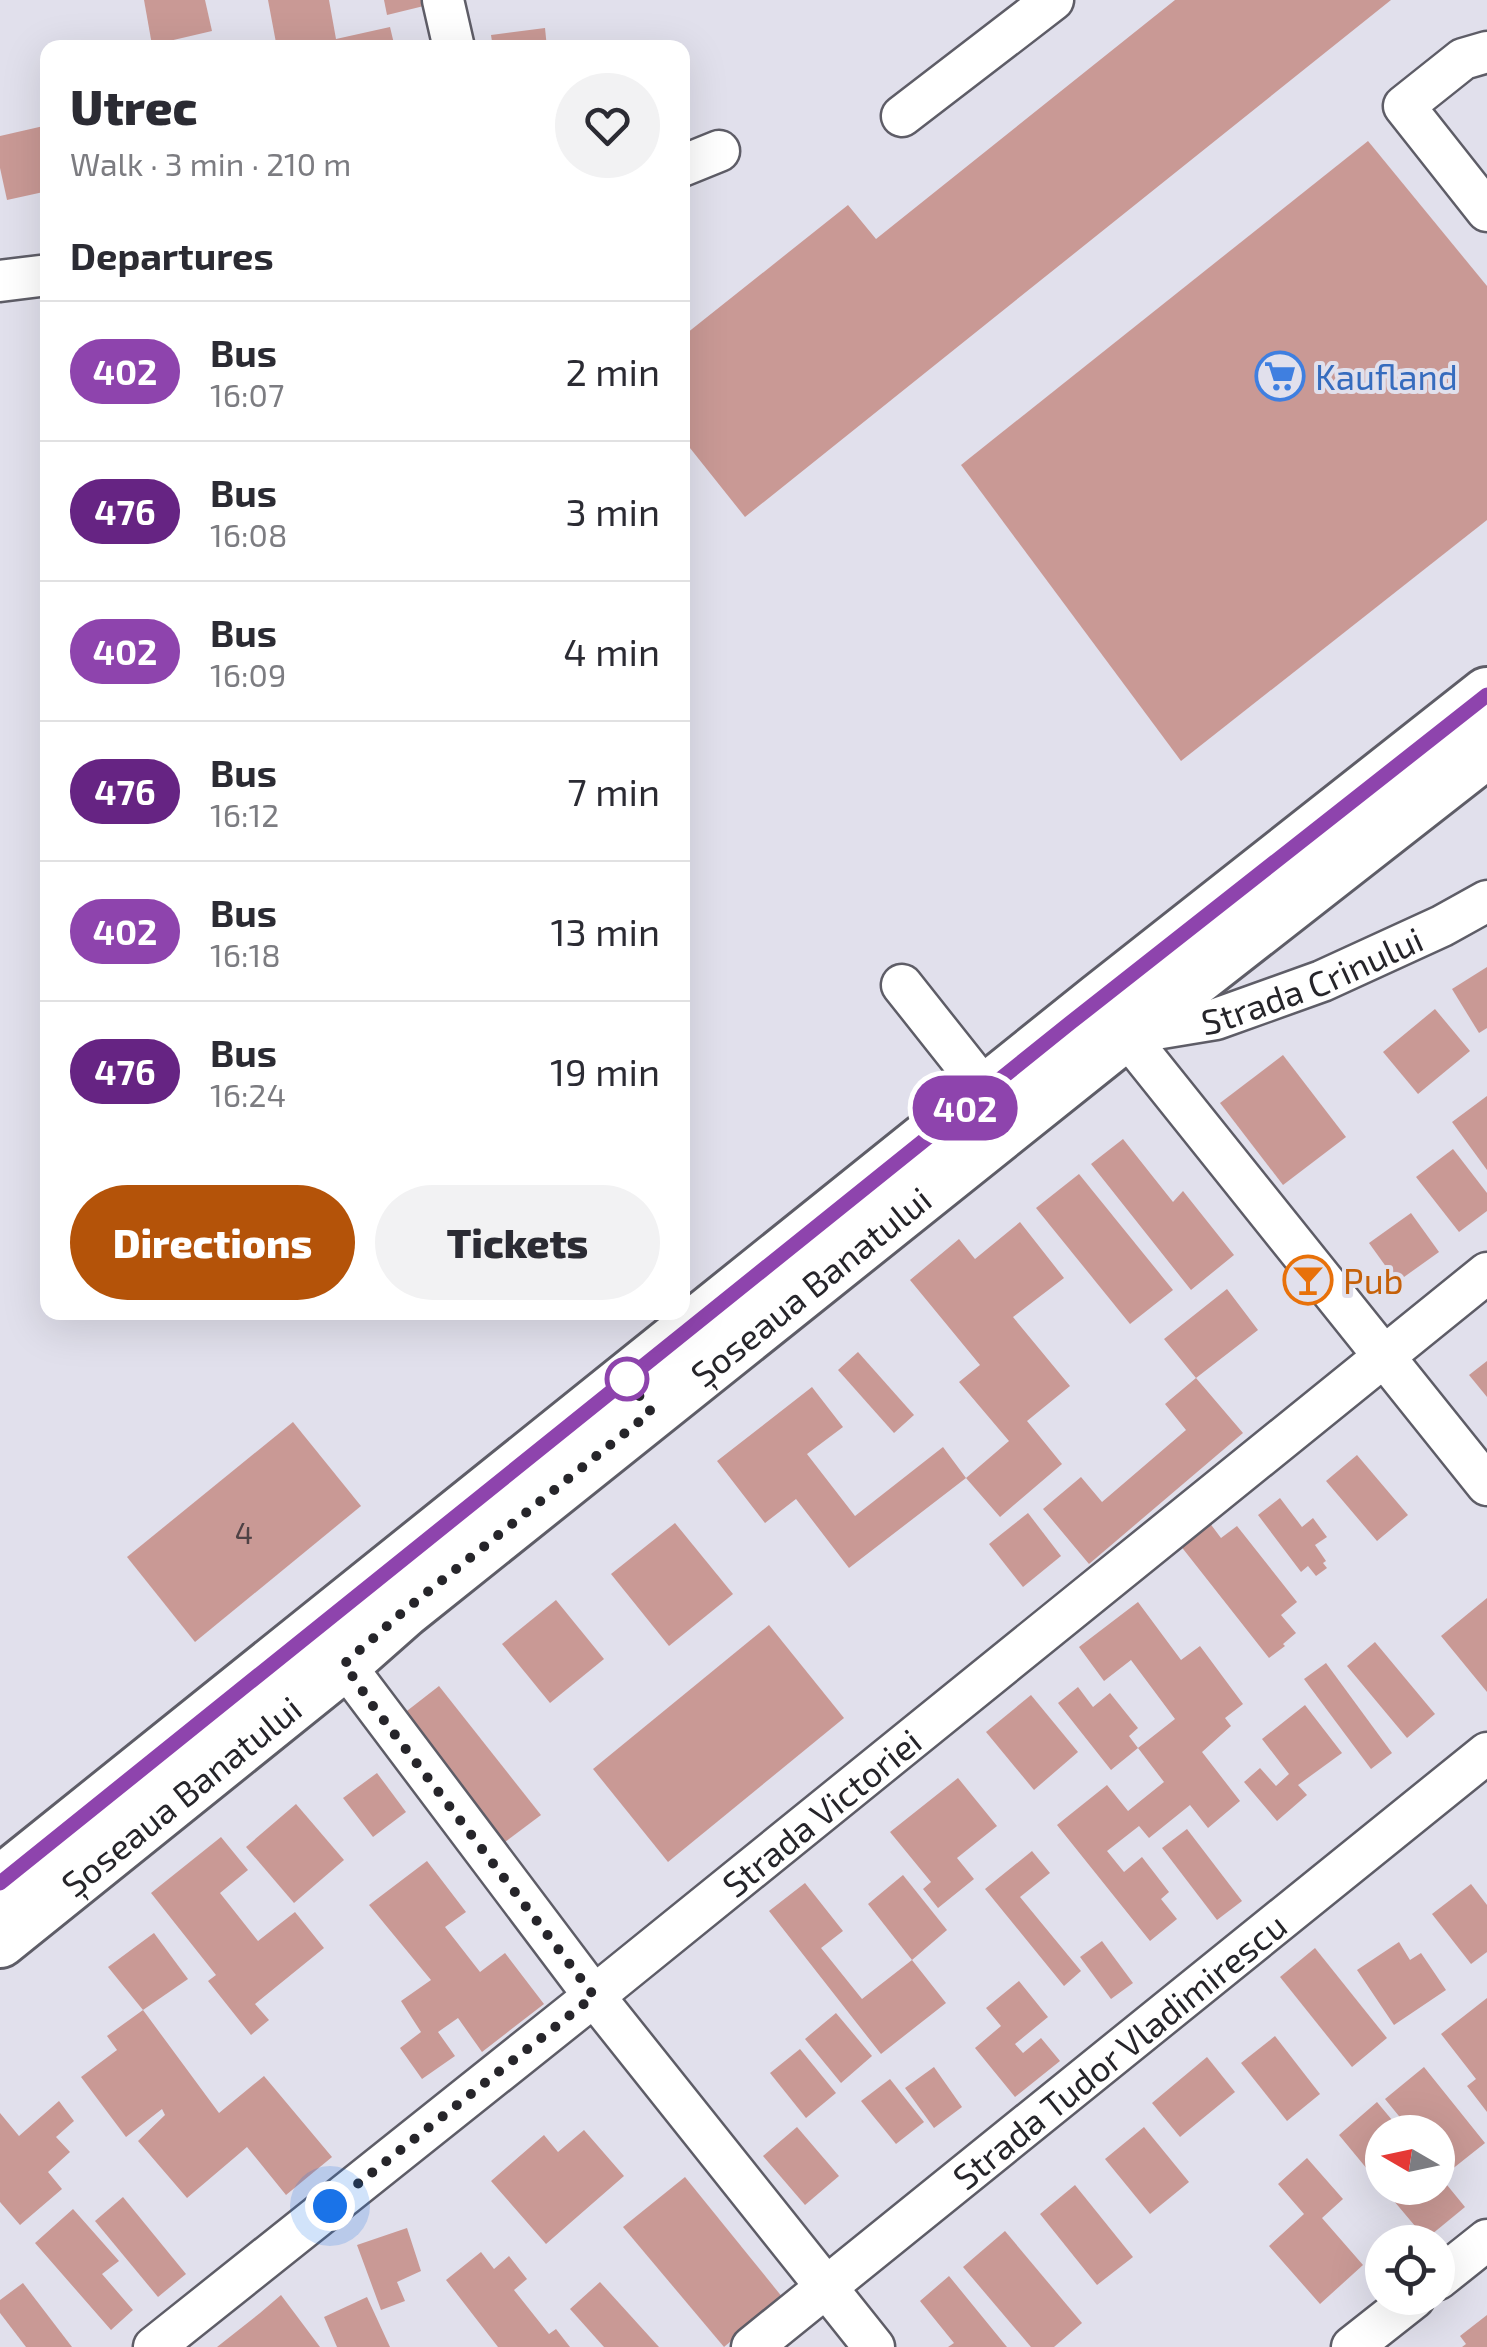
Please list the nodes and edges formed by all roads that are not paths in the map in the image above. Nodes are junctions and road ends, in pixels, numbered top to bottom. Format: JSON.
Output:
{"nodes":[{"id":1,"x":443,"y":0,"type":"edge"},
{"id":2,"x":1053,"y":0,"type":"edge"},
{"id":3,"x":452,"y":40,"type":"edge"},
{"id":4,"x":1487,"y":52,"type":"edge"},
{"id":5,"x":902,"y":116,"type":"dead end"},
{"id":6,"x":1487,"y":212,"type":"edge"},
{"id":7,"x":40,"y":275,"type":"edge"},
{"id":8,"x":0,"y":281,"type":"edge"},
{"id":9,"x":1487,"y":694,"type":"edge"},
{"id":10,"x":1487,"y":751,"type":"edge"},
{"id":11,"x":1487,"y":901,"type":"edge"},
{"id":12,"x":902,"y":985,"type":"dead end"},
{"id":13,"x":1112,"y":1017,"type":"junction"},
{"id":14,"x":986,"y":1091,"type":"junction"},
{"id":15,"x":1487,"y":1273,"type":"edge"},
{"id":16,"x":1383,"y":1357,"type":"junction"},
{"id":17,"x":1487,"y":1484,"type":"edge"},
{"id":18,"x":344,"y":1664,"type":"junction"},
{"id":19,"x":1487,"y":1753,"type":"edge"},
{"id":20,"x":0,"y":1882,"type":"edge"},
{"id":21,"x":0,"y":1941,"type":"edge"},
{"id":22,"x":594,"y":1996,"type":"junction"},
{"id":23,"x":1487,"y":2240,"type":"edge"},
{"id":24,"x":1455,"y":2265,"type":"edge"},
{"id":25,"x":827,"y":2287,"type":"junction"},
{"id":26,"x":1392,"y":2315,"type":"edge"},
{"id":27,"x":154,"y":2347,"type":"edge"},
{"id":28,"x":752,"y":2347,"type":"edge"},
{"id":29,"x":874,"y":2347,"type":"edge"},
{"id":30,"x":1352,"y":2347,"type":"edge"}],
"edges":[{"from":1,"to":3,"type":"street"},
{"from":2,"to":5,"type":"street"},
{"from":4,"to":6,"type":"street"},
{"from":7,"to":8,"type":"street"},
{"from":9,"to":13,"type":"main road","name":"Șoseaua Banatului"},
{"from":10,"to":13,"type":"main road","name":"Șoseaua Banatului"},
{"from":11,"to":13,"type":"street","name":"Strada Crinului"},
{"from":12,"to":14,"type":"street"},
{"from":13,"to":14,"type":"main road","name":"Șoseaua Banatului"},
{"from":13,"to":16,"type":"street"},
{"from":13,"to":18,"type":"main road","name":"Șoseaua Banatului"},
{"from":14,"to":20,"type":"main road","name":"Șoseaua Banatului"},
{"from":15,"to":16,"type":"street","name":"Strada Victoriei"},
{"from":16,"to":17,"type":"street"},
{"from":16,"to":22,"type":"street","name":"Strada Victoriei"},
{"from":18,"to":21,"type":"main road","name":"Șoseaua Banatului"},
{"from":18,"to":22,"type":"street"},
{"from":19,"to":25,"type":"street","name":"Strada Tudor Vladimirescu"},
{"from":22,"to":25,"type":"street"},
{"from":22,"to":27,"type":"street","name":"Strada Victoriei"},
{"from":23,"to":24,"type":"street"},
{"from":25,"to":28,"type":"street","name":"Strada Tudor Vladimirescu"},
{"from":25,"to":29,"type":"street"},
{"from":26,"to":30,"type":"street"}]}
